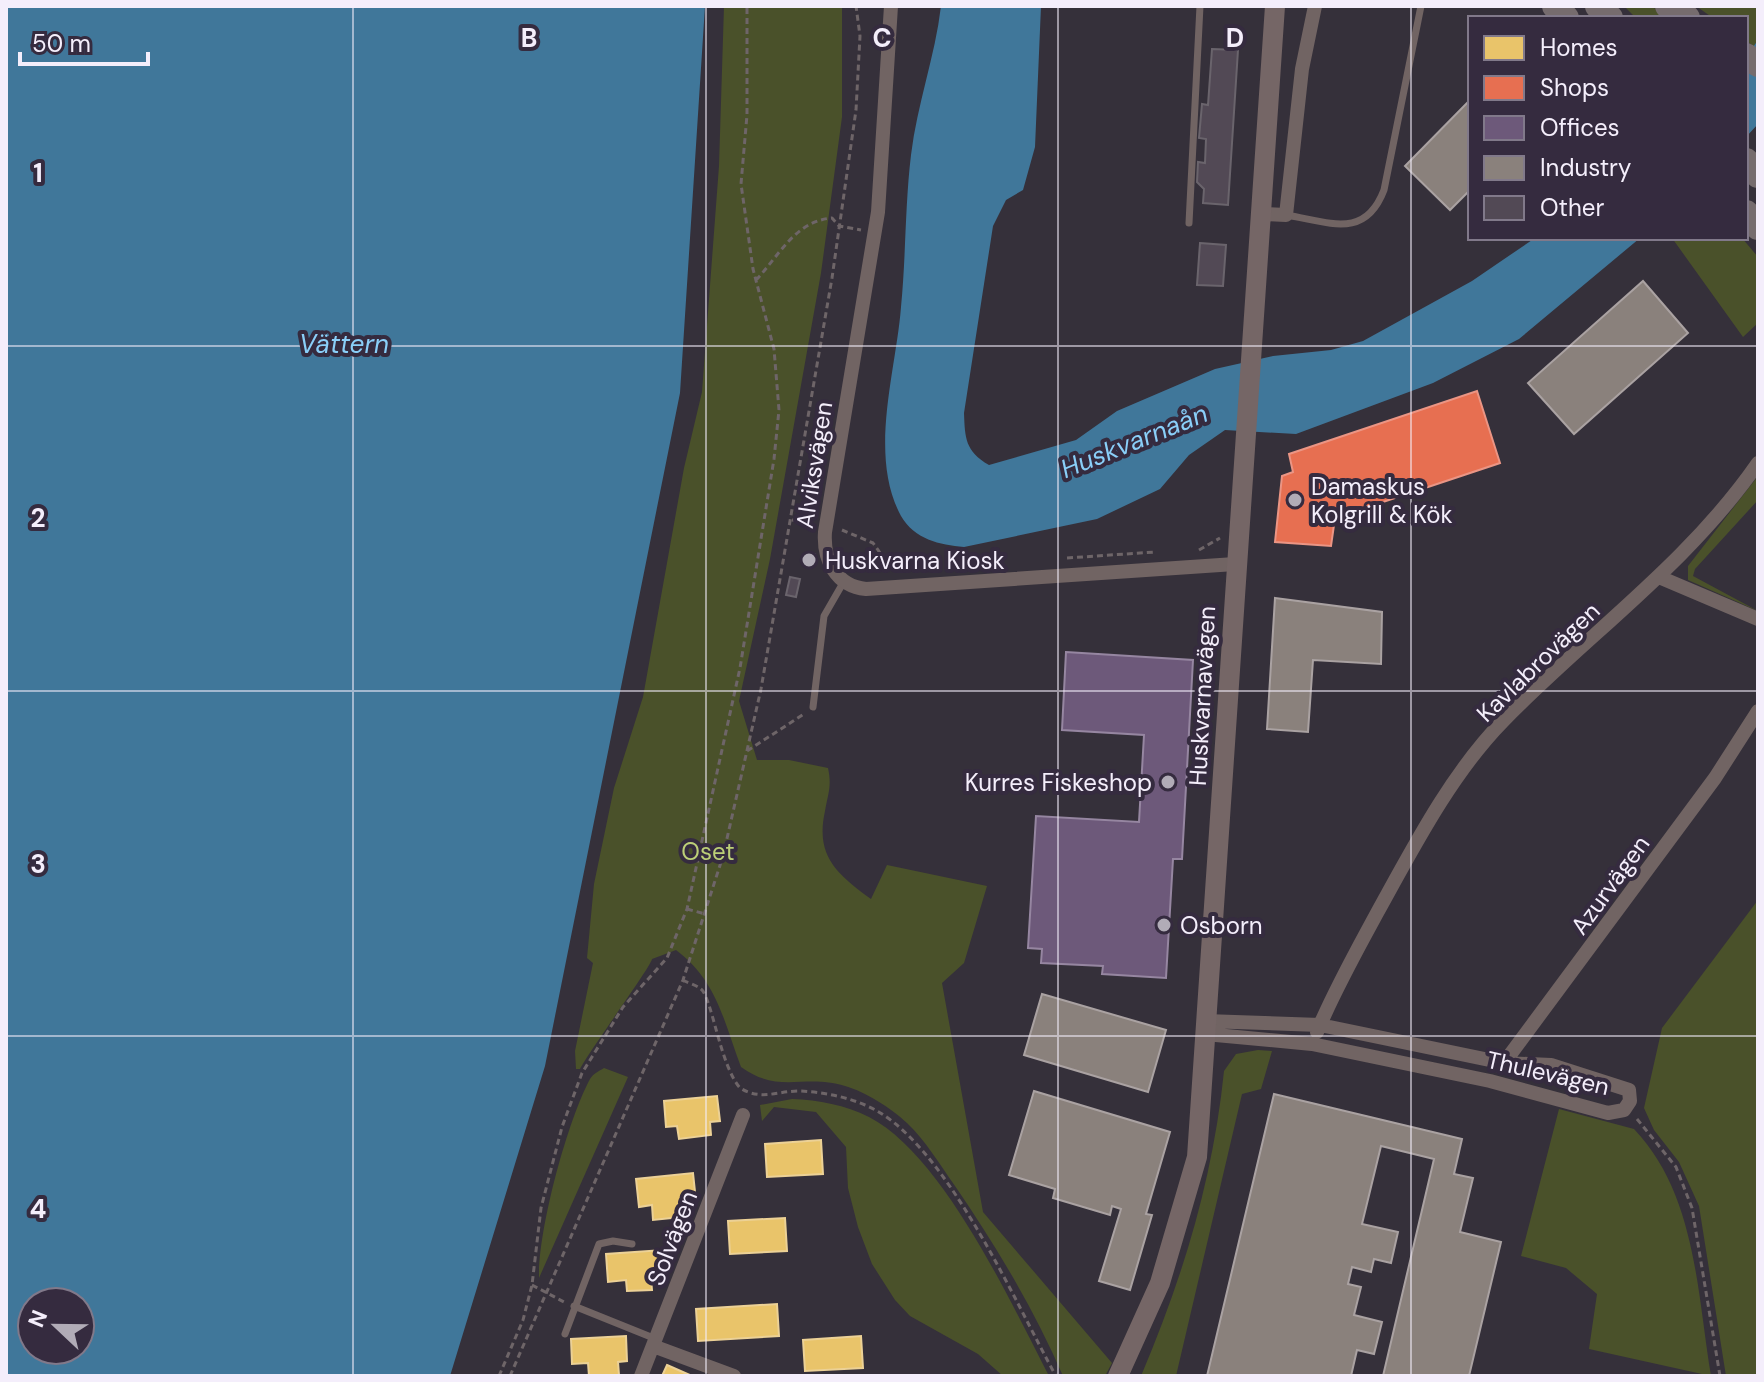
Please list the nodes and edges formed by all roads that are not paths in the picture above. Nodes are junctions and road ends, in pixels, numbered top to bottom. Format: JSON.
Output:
{"nodes":[{"id":1,"x":891,"y":6,"type":"edge"},
{"id":2,"x":1200,"y":6,"type":"edge"},
{"id":3,"x":1275,"y":6,"type":"edge"},
{"id":4,"x":1315,"y":6,"type":"edge"},
{"id":5,"x":1421,"y":6,"type":"edge"},
{"id":6,"x":1261,"y":214,"type":"junction"},
{"id":7,"x":1286,"y":215,"type":"junction"},
{"id":8,"x":1189,"y":223,"type":"dead end"},
{"id":9,"x":1758,"y":463,"type":"edge"},
{"id":10,"x":1235,"y":564,"type":"junction"},
{"id":11,"x":1659,"y":577,"type":"junction"},
{"id":12,"x":843,"y":583,"type":"junction"},
{"id":13,"x":1758,"y":619,"type":"edge"},
{"id":14,"x":813,"y":707,"type":"road end"},
{"id":15,"x":1758,"y":711,"type":"edge"},
{"id":16,"x":1320,"y":1025,"type":"junction"},
{"id":17,"x":1205,"y":1028,"type":"junction"},
{"id":18,"x":1312,"y":1044,"type":"junction"},
{"id":19,"x":1504,"y":1063,"type":"junction"},
{"id":20,"x":1490,"y":1081,"type":"junction"},
{"id":21,"x":743,"y":1115,"type":"dead end"},
{"id":22,"x":632,"y":1244,"type":"dead end"},
{"id":23,"x":574,"y":1306,"type":"junction"},
{"id":24,"x":565,"y":1334,"type":"dead end"},
{"id":25,"x":654,"y":1343,"type":"junction"},
{"id":26,"x":641,"y":1376,"type":"edge"},
{"id":27,"x":734,"y":1376,"type":"edge"},
{"id":28,"x":1118,"y":1376,"type":"edge"}],
"edges":[{"from":1,"to":12,"type":"street","name":"Alviksvägen"},
{"from":2,"to":8,"type":"lane"},
{"from":3,"to":6,"type":"street","name":"Huskvarnavägen"},
{"from":4,"to":7,"type":"street"},
{"from":5,"to":7,"type":"lane"},
{"from":6,"to":7,"type":"street"},
{"from":6,"to":10,"type":"street","name":"Huskvarnavägen"},
{"from":9,"to":11,"type":"street","name":"Kavlabrovägen"},
{"from":10,"to":12,"type":"street"},
{"from":10,"to":17,"type":"street","name":"Huskvarnavägen"},
{"from":11,"to":13,"type":"street"},
{"from":11,"to":16,"type":"street","name":"Kavlabrovägen"},
{"from":12,"to":14,"type":"lane"},
{"from":15,"to":19,"type":"street","name":"Azurvägen"},
{"from":16,"to":17,"type":"street","name":"Thulevägen"},
{"from":16,"to":18,"type":"street","name":"Kavlabrovägen"},
{"from":16,"to":19,"type":"street","name":"Thulevägen"},
{"from":17,"to":18,"type":"street","name":"Thulevägen"},
{"from":17,"to":28,"type":"street","name":"Huskvarnavägen"},
{"from":18,"to":20,"type":"street","name":"Thulevägen"},
{"from":19,"to":20,"type":"street","name":"Azurvägen"},
{"from":19,"to":20,"type":"street","name":"Thulevägen"},
{"from":21,"to":25,"type":"street","name":"Solvägen"},
{"from":22,"to":23,"type":"lane"},
{"from":23,"to":24,"type":"lane"},
{"from":23,"to":25,"type":"lane"},
{"from":25,"to":26,"type":"street","name":"Solvägen"},
{"from":25,"to":27,"type":"street"}]}
